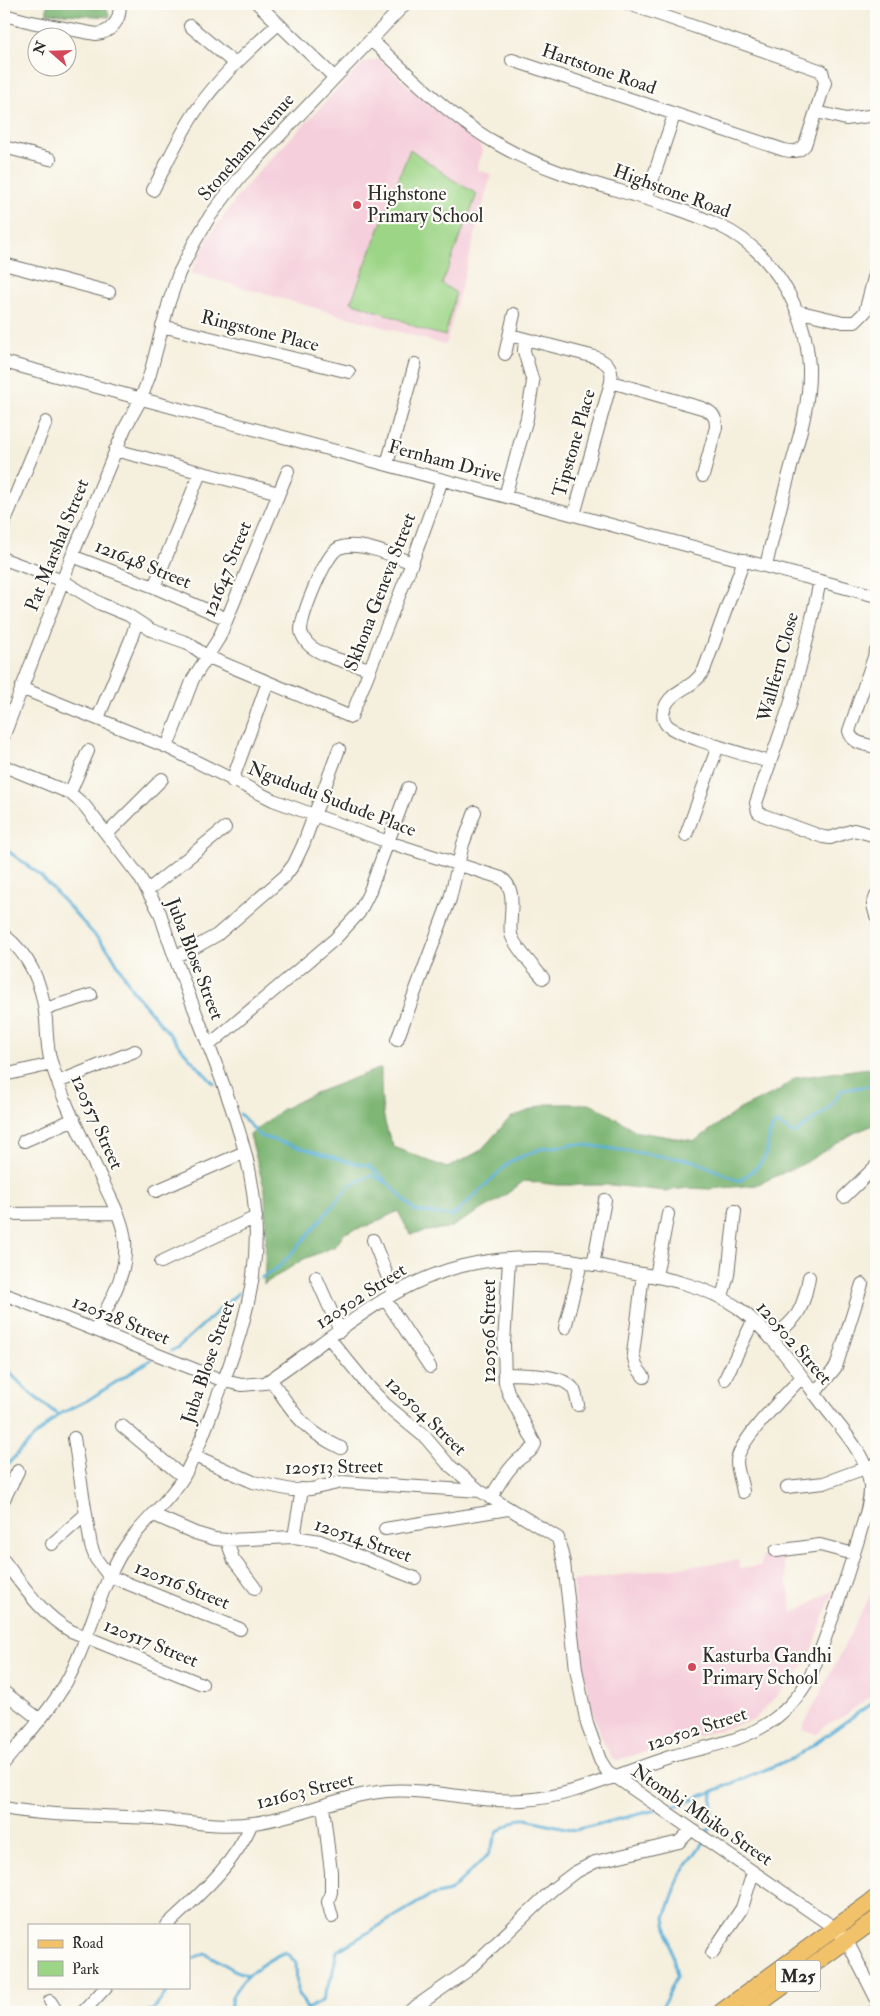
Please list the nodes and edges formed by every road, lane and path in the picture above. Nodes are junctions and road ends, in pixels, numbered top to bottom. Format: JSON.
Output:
{"nodes":[{"id":1,"x":119,"y":4,"type":"edge"},
{"id":2,"x":258,"y":4,"type":"edge"},
{"id":3,"x":405,"y":4,"type":"edge"},
{"id":4,"x":629,"y":4,"type":"edge"},
{"id":5,"x":4,"y":15,"type":"edge"},
{"id":6,"x":278,"y":24,"type":"junction"},
{"id":7,"x":190,"y":26,"type":"dead end"},
{"id":8,"x":371,"y":40,"type":"junction"},
{"id":9,"x":512,"y":60,"type":"dead end"},
{"id":10,"x":235,"y":64,"type":"junction"},
{"id":11,"x":334,"y":77,"type":"junction"},
{"id":12,"x":817,"y":112,"type":"junction"},
{"id":13,"x":674,"y":115,"type":"junction"},
{"id":14,"x":876,"y":115,"type":"edge"},
{"id":15,"x":4,"y":147,"type":"edge"},
{"id":16,"x":50,"y":160,"type":"dead end"},
{"id":17,"x":154,"y":190,"type":"dead end"},
{"id":18,"x":646,"y":199,"type":"junction"},
{"id":19,"x":4,"y":264,"type":"edge"},
{"id":20,"x":876,"y":270,"type":"edge"},
{"id":21,"x":109,"y":292,"type":"dead end"},
{"id":22,"x":872,"y":308,"type":"edge"},
{"id":23,"x":797,"y":311,"type":"junction"},
{"id":24,"x":514,"y":314,"type":"dead end"},
{"id":25,"x":162,"y":326,"type":"junction"},
{"id":26,"x":510,"y":335,"type":"junction"},
{"id":27,"x":525,"y":339,"type":"junction"},
{"id":28,"x":505,"y":354,"type":"dead end"},
{"id":29,"x":4,"y":362,"type":"edge"},
{"id":30,"x":415,"y":364,"type":"dead end"},
{"id":31,"x":349,"y":372,"type":"dead end"},
{"id":32,"x":612,"y":382,"type":"junction"},
{"id":33,"x":141,"y":398,"type":"junction"},
{"id":34,"x":46,"y":422,"type":"dead end"},
{"id":35,"x":115,"y":450,"type":"junction"},
{"id":36,"x":387,"y":464,"type":"junction"},
{"id":37,"x":288,"y":471,"type":"dead end"},
{"id":38,"x":200,"y":473,"type":"junction"},
{"id":39,"x":703,"y":476,"type":"dead end"},
{"id":40,"x":442,"y":480,"type":"junction"},
{"id":41,"x":279,"y":494,"type":"junction"},
{"id":42,"x":505,"y":496,"type":"junction"},
{"id":43,"x":574,"y":515,"type":"junction"},
{"id":44,"x":4,"y":524,"type":"edge"},
{"id":45,"x":72,"y":556,"type":"junction"},
{"id":46,"x":4,"y":559,"type":"edge"},
{"id":47,"x":744,"y":560,"type":"junction"},
{"id":48,"x":412,"y":563,"type":"junction"},
{"id":49,"x":766,"y":566,"type":"junction"},
{"id":50,"x":820,"y":581,"type":"junction"},
{"id":51,"x":63,"y":582,"type":"junction"},
{"id":52,"x":154,"y":587,"type":"junction"},
{"id":53,"x":876,"y":596,"type":"edge"},
{"id":54,"x":227,"y":619,"type":"junction"},
{"id":55,"x":137,"y":621,"type":"junction"},
{"id":56,"x":876,"y":651,"type":"edge"},
{"id":57,"x":206,"y":656,"type":"junction"},
{"id":58,"x":370,"y":670,"type":"junction"},
{"id":59,"x":268,"y":682,"type":"junction"},
{"id":60,"x":21,"y":688,"type":"junction"},
{"id":61,"x":98,"y":718,"type":"junction"},
{"id":62,"x":4,"y":735,"type":"edge"},
{"id":63,"x":718,"y":746,"type":"junction"},
{"id":64,"x":167,"y":747,"type":"junction"},
{"id":65,"x":876,"y":747,"type":"edge"},
{"id":66,"x":339,"y":749,"type":"dead end"},
{"id":67,"x":88,"y":751,"type":"dead end"},
{"id":68,"x":769,"y":762,"type":"junction"},
{"id":69,"x":4,"y":766,"type":"edge"},
{"id":70,"x":162,"y":779,"type":"dead end"},
{"id":71,"x":232,"y":781,"type":"junction"},
{"id":72,"x":408,"y":788,"type":"dead end"},
{"id":73,"x":70,"y":793,"type":"junction"},
{"id":74,"x":475,"y":812,"type":"dead end"},
{"id":75,"x":313,"y":816,"type":"junction"},
{"id":76,"x":225,"y":828,"type":"dead end"},
{"id":77,"x":107,"y":834,"type":"junction"},
{"id":78,"x":686,"y":835,"type":"dead end"},
{"id":79,"x":876,"y":836,"type":"edge"},
{"id":80,"x":388,"y":842,"type":"junction"},
{"id":81,"x":460,"y":866,"type":"junction"},
{"id":82,"x":148,"y":890,"type":"junction"},
{"id":83,"x":876,"y":896,"type":"edge"},
{"id":84,"x":876,"y":916,"type":"edge"},
{"id":85,"x":4,"y":935,"type":"edge"},
{"id":86,"x":175,"y":956,"type":"junction"},
{"id":87,"x":543,"y":978,"type":"dead end"},
{"id":88,"x":91,"y":995,"type":"dead end"},
{"id":89,"x":45,"y":1009,"type":"junction"},
{"id":90,"x":397,"y":1040,"type":"dead end"},
{"id":91,"x":208,"y":1046,"type":"junction"},
{"id":92,"x":135,"y":1051,"type":"dead end"},
{"id":93,"x":52,"y":1064,"type":"junction"},
{"id":94,"x":4,"y":1075,"type":"edge"},
{"id":95,"x":58,"y":1082,"type":"junction"},
{"id":96,"x":74,"y":1120,"type":"junction"},
{"id":97,"x":24,"y":1141,"type":"dead end"},
{"id":98,"x":245,"y":1152,"type":"junction"},
{"id":99,"x":876,"y":1166,"type":"edge"},
{"id":100,"x":156,"y":1191,"type":"dead end"},
{"id":101,"x":844,"y":1198,"type":"dead end"},
{"id":102,"x":605,"y":1200,"type":"dead end"},
{"id":103,"x":734,"y":1211,"type":"dead end"},
{"id":104,"x":118,"y":1213,"type":"junction"},
{"id":105,"x":4,"y":1214,"type":"edge"},
{"id":106,"x":668,"y":1214,"type":"dead end"},
{"id":107,"x":256,"y":1217,"type":"junction"},
{"id":108,"x":373,"y":1240,"type":"dead end"},
{"id":109,"x":508,"y":1260,"type":"junction"},
{"id":110,"x":161,"y":1262,"type":"dead end"},
{"id":111,"x":587,"y":1264,"type":"junction"},
{"id":112,"x":643,"y":1274,"type":"junction"},
{"id":113,"x":656,"y":1276,"type":"junction"},
{"id":114,"x":316,"y":1277,"type":"dead end"},
{"id":115,"x":809,"y":1277,"type":"dead end"},
{"id":116,"x":862,"y":1284,"type":"dead end"},
{"id":117,"x":4,"y":1294,"type":"edge"},
{"id":118,"x":390,"y":1296,"type":"junction"},
{"id":119,"x":722,"y":1297,"type":"junction"},
{"id":120,"x":753,"y":1321,"type":"junction"},
{"id":121,"x":566,"y":1328,"type":"dead end"},
{"id":122,"x":96,"y":1330,"type":"junction"},
{"id":123,"x":340,"y":1330,"type":"junction"},
{"id":124,"x":329,"y":1338,"type":"junction"},
{"id":125,"x":771,"y":1339,"type":"junction"},
{"id":126,"x":430,"y":1367,"type":"dead end"},
{"id":127,"x":504,"y":1374,"type":"junction"},
{"id":128,"x":644,"y":1377,"type":"dead end"},
{"id":129,"x":802,"y":1378,"type":"junction"},
{"id":130,"x":725,"y":1379,"type":"dead end"},
{"id":131,"x":271,"y":1380,"type":"junction"},
{"id":132,"x":224,"y":1381,"type":"junction"},
{"id":133,"x":814,"y":1394,"type":"junction"},
{"id":134,"x":578,"y":1406,"type":"dead end"},
{"id":135,"x":122,"y":1426,"type":"dead end"},
{"id":136,"x":74,"y":1438,"type":"dead end"},
{"id":137,"x":341,"y":1448,"type":"dead end"},
{"id":138,"x":195,"y":1456,"type":"junction"},
{"id":139,"x":871,"y":1466,"type":"edge"},
{"id":140,"x":18,"y":1471,"type":"dead end"},
{"id":141,"x":183,"y":1477,"type":"junction"},
{"id":142,"x":787,"y":1487,"type":"dead end"},
{"id":143,"x":302,"y":1490,"type":"junction"},
{"id":144,"x":744,"y":1492,"type":"dead end"},
{"id":145,"x":485,"y":1495,"type":"junction"},
{"id":146,"x":4,"y":1499,"type":"edge"},
{"id":147,"x":508,"y":1509,"type":"junction"},
{"id":148,"x":86,"y":1514,"type":"junction"},
{"id":149,"x":154,"y":1514,"type":"junction"},
{"id":150,"x":385,"y":1529,"type":"dead end"},
{"id":151,"x":294,"y":1537,"type":"junction"},
{"id":152,"x":227,"y":1540,"type":"junction"},
{"id":153,"x":52,"y":1544,"type":"dead end"},
{"id":154,"x":776,"y":1551,"type":"dead end"},
{"id":155,"x":854,"y":1554,"type":"junction"},
{"id":156,"x":4,"y":1561,"type":"edge"},
{"id":157,"x":109,"y":1576,"type":"junction"},
{"id":158,"x":415,"y":1578,"type":"dead end"},
{"id":159,"x":255,"y":1588,"type":"dead end"},
{"id":160,"x":240,"y":1629,"type":"dead end"},
{"id":161,"x":87,"y":1638,"type":"junction"},
{"id":162,"x":202,"y":1684,"type":"dead end"},
{"id":163,"x":4,"y":1692,"type":"edge"},
{"id":164,"x":40,"y":1719,"type":"junction"},
{"id":165,"x":4,"y":1763,"type":"edge"},
{"id":166,"x":612,"y":1776,"type":"junction"},
{"id":167,"x":323,"y":1806,"type":"junction"},
{"id":168,"x":4,"y":1808,"type":"edge"},
{"id":169,"x":252,"y":1824,"type":"junction"},
{"id":170,"x":689,"y":1829,"type":"junction"},
{"id":171,"x":754,"y":1872,"type":"junction"},
{"id":172,"x":876,"y":1898,"type":"edge"},
{"id":173,"x":332,"y":1917,"type":"dead end"},
{"id":174,"x":876,"y":1919,"type":"edge"},
{"id":175,"x":168,"y":1924,"type":"edge"},
{"id":176,"x":842,"y":1935,"type":"junction"},
{"id":177,"x":712,"y":1953,"type":"dead end"},
{"id":178,"x":105,"y":1988,"type":"edge"},
{"id":179,"x":876,"y":1998,"type":"edge"},
{"id":180,"x":50,"y":2001,"type":"dead end"},
{"id":181,"x":876,"y":2010,"type":"edge"},
{"id":182,"x":57,"y":2012,"type":"edge"},
{"id":183,"x":83,"y":2012,"type":"edge"},
{"id":184,"x":408,"y":2012,"type":"edge"},
{"id":185,"x":721,"y":2012,"type":"edge"},
{"id":186,"x":748,"y":2012,"type":"edge"},
{"id":187,"x":872,"y":2012,"type":"edge"}],
"edges":[{"from":1,"to":5,"type":"street"},
{"from":2,"to":6,"type":"street"},
{"from":3,"to":8,"type":"street","name":"Stoneham Avenue"},
{"from":4,"to":12,"type":"street"},
{"from":6,"to":10,"type":"street"},
{"from":6,"to":11,"type":"street"},
{"from":7,"to":10,"type":"street"},
{"from":8,"to":11,"type":"street","name":"Stoneham Avenue"},
{"from":8,"to":18,"type":"street","name":"Highstone Road"},
{"from":9,"to":13,"type":"street","name":"Hartstone Road"},
{"from":10,"to":17,"type":"street"},
{"from":11,"to":25,"type":"street","name":"Stoneham Avenue"},
{"from":12,"to":13,"type":"street","name":"Hartstone Road"},
{"from":12,"to":14,"type":"street"},
{"from":13,"to":18,"type":"street","name":"Hartstone Road"},
{"from":15,"to":16,"type":"street"},
{"from":18,"to":23,"type":"street","name":"Highstone Road"},
{"from":19,"to":21,"type":"street"},
{"from":20,"to":22,"type":"street"},
{"from":22,"to":23,"type":"street"},
{"from":23,"to":49,"type":"street","name":"Highstone Road"},
{"from":24,"to":26,"type":"street"},
{"from":25,"to":31,"type":"street","name":"Ringstone Place"},
{"from":25,"to":33,"type":"street","name":"Stoneham Avenue"},
{"from":26,"to":27,"type":"street","name":"Tipstone Place"},
{"from":26,"to":28,"type":"street"},
{"from":27,"to":32,"type":"street","name":"Tipstone Place"},
{"from":27,"to":42,"type":"street"},
{"from":29,"to":33,"type":"street","name":"Fernham Drive"},
{"from":30,"to":36,"type":"street"},
{"from":32,"to":39,"type":"street","name":"Tipstone Place"},
{"from":32,"to":43,"type":"street","name":"Tipstone Place"},
{"from":33,"to":35,"type":"street","name":"Pat Marshal Street"},
{"from":33,"to":36,"type":"street","name":"Fernham Drive"},
{"from":34,"to":44,"type":"street"},
{"from":35,"to":38,"type":"street"},
{"from":35,"to":45,"type":"street","name":"Pat Marshal Street"},
{"from":36,"to":40,"type":"street","name":"Fernham Drive"},
{"from":37,"to":41,"type":"street","name":"121647 Street"},
{"from":38,"to":41,"type":"street"},
{"from":38,"to":52,"type":"street"},
{"from":40,"to":42,"type":"street","name":"Fernham Drive"},
{"from":40,"to":48,"type":"street","name":"Skhona Geneva Street"},
{"from":41,"to":54,"type":"street","name":"121647 Street"},
{"from":42,"to":43,"type":"street","name":"Fernham Drive"},
{"from":43,"to":47,"type":"street","name":"Fernham Drive"},
{"from":45,"to":51,"type":"street","name":"Pat Marshal Street"},
{"from":45,"to":52,"type":"street","name":"121648 Street"},
{"from":46,"to":51,"type":"street"},
{"from":47,"to":49,"type":"street","name":"Fernham Drive"},
{"from":47,"to":63,"type":"street"},
{"from":48,"to":58,"type":"street","name":"Skhona Geneva Street"},
{"from":48,"to":58,"type":"street"},
{"from":49,"to":50,"type":"street","name":"Fernham Drive"},
{"from":50,"to":53,"type":"street","name":"Fernham Drive"},
{"from":50,"to":68,"type":"street","name":"Wallfern Close"},
{"from":51,"to":55,"type":"street"},
{"from":51,"to":60,"type":"street","name":"Pat Marshal Street"},
{"from":52,"to":54,"type":"street","name":"121648 Street"},
{"from":54,"to":57,"type":"street","name":"121647 Street"},
{"from":55,"to":57,"type":"street"},
{"from":55,"to":61,"type":"street"},
{"from":56,"to":65,"type":"street"},
{"from":57,"to":59,"type":"street"},
{"from":57,"to":64,"type":"street","name":"121647 Street"},
{"from":58,"to":59,"type":"street","name":"Skhona Geneva Street"},
{"from":59,"to":71,"type":"street"},
{"from":60,"to":61,"type":"street","name":"Ngududu Sudude Place"},
{"from":60,"to":62,"type":"street","name":"Pat Marshal Street"},
{"from":61,"to":64,"type":"street","name":"Ngududu Sudude Place"},
{"from":63,"to":68,"type":"street"},
{"from":63,"to":78,"type":"street"},
{"from":64,"to":71,"type":"street","name":"Ngududu Sudude Place"},
{"from":66,"to":75,"type":"street"},
{"from":67,"to":73,"type":"street"},
{"from":68,"to":79,"type":"street","name":"Wallfern Close"},
{"from":69,"to":73,"type":"street","name":"Juba Blose Street"},
{"from":70,"to":77,"type":"street"},
{"from":71,"to":75,"type":"street","name":"Ngududu Sudude Place"},
{"from":72,"to":80,"type":"street"},
{"from":73,"to":77,"type":"street","name":"Juba Blose Street"},
{"from":74,"to":81,"type":"street"},
{"from":75,"to":80,"type":"street","name":"Ngududu Sudude Place"},
{"from":75,"to":86,"type":"street"},
{"from":76,"to":82,"type":"street"},
{"from":77,"to":82,"type":"street","name":"Juba Blose Street"},
{"from":80,"to":81,"type":"street","name":"Ngududu Sudude Place"},
{"from":80,"to":91,"type":"street"},
{"from":81,"to":87,"type":"street","name":"Ngududu Sudude Place"},
{"from":81,"to":90,"type":"street"},
{"from":82,"to":86,"type":"street","name":"Juba Blose Street"},
{"from":83,"to":84,"type":"street"},
{"from":85,"to":89,"type":"street","name":"120557 Street"},
{"from":86,"to":91,"type":"street","name":"Juba Blose Street"},
{"from":88,"to":89,"type":"street"},
{"from":89,"to":93,"type":"street","name":"120557 Street"},
{"from":91,"to":98,"type":"street","name":"Juba Blose Street"},
{"from":92,"to":95,"type":"street"},
{"from":93,"to":94,"type":"street"},
{"from":93,"to":95,"type":"street","name":"120557 Street"},
{"from":95,"to":96,"type":"street","name":"120557 Street"},
{"from":96,"to":97,"type":"street"},
{"from":96,"to":104,"type":"street","name":"120557 Street"},
{"from":98,"to":100,"type":"street"},
{"from":98,"to":107,"type":"street","name":"Juba Blose Street"},
{"from":99,"to":101,"type":"street"},
{"from":102,"to":111,"type":"street"},
{"from":103,"to":119,"type":"street"},
{"from":104,"to":105,"type":"street"},
{"from":104,"to":122,"type":"street","name":"120557 Street"},
{"from":106,"to":113,"type":"street"},
{"from":107,"to":110,"type":"street"},
{"from":107,"to":132,"type":"street","name":"Juba Blose Street"},
{"from":108,"to":118,"type":"street"},
{"from":109,"to":111,"type":"street","name":"120502 Street"},
{"from":109,"to":118,"type":"street","name":"120502 Street"},
{"from":109,"to":127,"type":"street","name":"120506 Street"},
{"from":111,"to":112,"type":"street","name":"120502 Street"},
{"from":111,"to":121,"type":"street"},
{"from":112,"to":113,"type":"street","name":"120502 Street"},
{"from":112,"to":128,"type":"street"},
{"from":113,"to":119,"type":"street","name":"120502 Street"},
{"from":114,"to":123,"type":"street"},
{"from":115,"to":125,"type":"street"},
{"from":116,"to":133,"type":"street"},
{"from":117,"to":122,"type":"street","name":"120528 Street"},
{"from":118,"to":123,"type":"street","name":"120502 Street"},
{"from":118,"to":126,"type":"street"},
{"from":119,"to":120,"type":"street","name":"120502 Street"},
{"from":120,"to":125,"type":"street","name":"120502 Street"},
{"from":120,"to":130,"type":"street"},
{"from":122,"to":132,"type":"street","name":"120528 Street"},
{"from":123,"to":124,"type":"street","name":"120502 Street"},
{"from":124,"to":131,"type":"street","name":"120502 Street"},
{"from":124,"to":145,"type":"street","name":"120504 Street"},
{"from":125,"to":129,"type":"street","name":"120502 Street"},
{"from":127,"to":134,"type":"street"},
{"from":127,"to":145,"type":"street","name":"120506 Street"},
{"from":129,"to":133,"type":"street","name":"120502 Street"},
{"from":129,"to":144,"type":"street"},
{"from":131,"to":132,"type":"street","name":"120502 Street"},
{"from":131,"to":137,"type":"street"},
{"from":132,"to":138,"type":"street","name":"Juba Blose Street"},
{"from":133,"to":139,"type":"street","name":"120502 Street"},
{"from":135,"to":141,"type":"street"},
{"from":136,"to":148,"type":"street"},
{"from":138,"to":141,"type":"street","name":"Juba Blose Street"},
{"from":138,"to":143,"type":"street","name":"120513 Street"},
{"from":139,"to":142,"type":"street"},
{"from":139,"to":155,"type":"street","name":"120502 Street"},
{"from":140,"to":146,"type":"street"},
{"from":141,"to":149,"type":"street","name":"Juba Blose Street"},
{"from":143,"to":145,"type":"street","name":"120513 Street"},
{"from":143,"to":151,"type":"street"},
{"from":145,"to":147,"type":"street","name":"120504 Street"},
{"from":147,"to":150,"type":"street"},
{"from":147,"to":166,"type":"street","name":"Ntombi Mbiko Street"},
{"from":148,"to":153,"type":"street"},
{"from":148,"to":157,"type":"street"},
{"from":149,"to":152,"type":"street","name":"120514 Street"},
{"from":149,"to":157,"type":"street","name":"Juba Blose Street"},
{"from":151,"to":152,"type":"street","name":"120514 Street"},
{"from":151,"to":158,"type":"street","name":"120514 Street"},
{"from":152,"to":159,"type":"street"},
{"from":154,"to":155,"type":"street"},
{"from":155,"to":166,"type":"street","name":"120502 Street"},
{"from":156,"to":161,"type":"street","name":"120517 Street"},
{"from":157,"to":160,"type":"street","name":"120516 Street"},
{"from":157,"to":161,"type":"street","name":"Juba Blose Street"},
{"from":161,"to":162,"type":"street","name":"120517 Street"},
{"from":161,"to":164,"type":"street","name":"Juba Blose Street"},
{"from":163,"to":164,"type":"street"},
{"from":164,"to":165,"type":"street","name":"Juba Blose Street"},
{"from":166,"to":167,"type":"street","name":"121603 Street"},
{"from":166,"to":170,"type":"street","name":"Ntombi Mbiko Street"},
{"from":167,"to":169,"type":"street","name":"121603 Street"},
{"from":167,"to":173,"type":"street"},
{"from":168,"to":169,"type":"street","name":"121603 Street"},
{"from":169,"to":175,"type":"street"},
{"from":170,"to":171,"type":"street","name":"Ntombi Mbiko Street"},
{"from":170,"to":184,"type":"street"},
{"from":171,"to":176,"type":"street","name":"Ntombi Mbiko Street"},
{"from":171,"to":177,"type":"street"},
{"from":172,"to":176,"type":"main road","number":"M25"},
{"from":174,"to":176,"type":"main road","number":"M25"},
{"from":176,"to":179,"type":"street"},
{"from":176,"to":185,"type":"main road","number":"M25"},
{"from":176,"to":186,"type":"main road","number":"M25"},
{"from":178,"to":183,"type":"street"},
{"from":180,"to":182,"type":"street"},
{"from":181,"to":187,"type":"street"}]}
